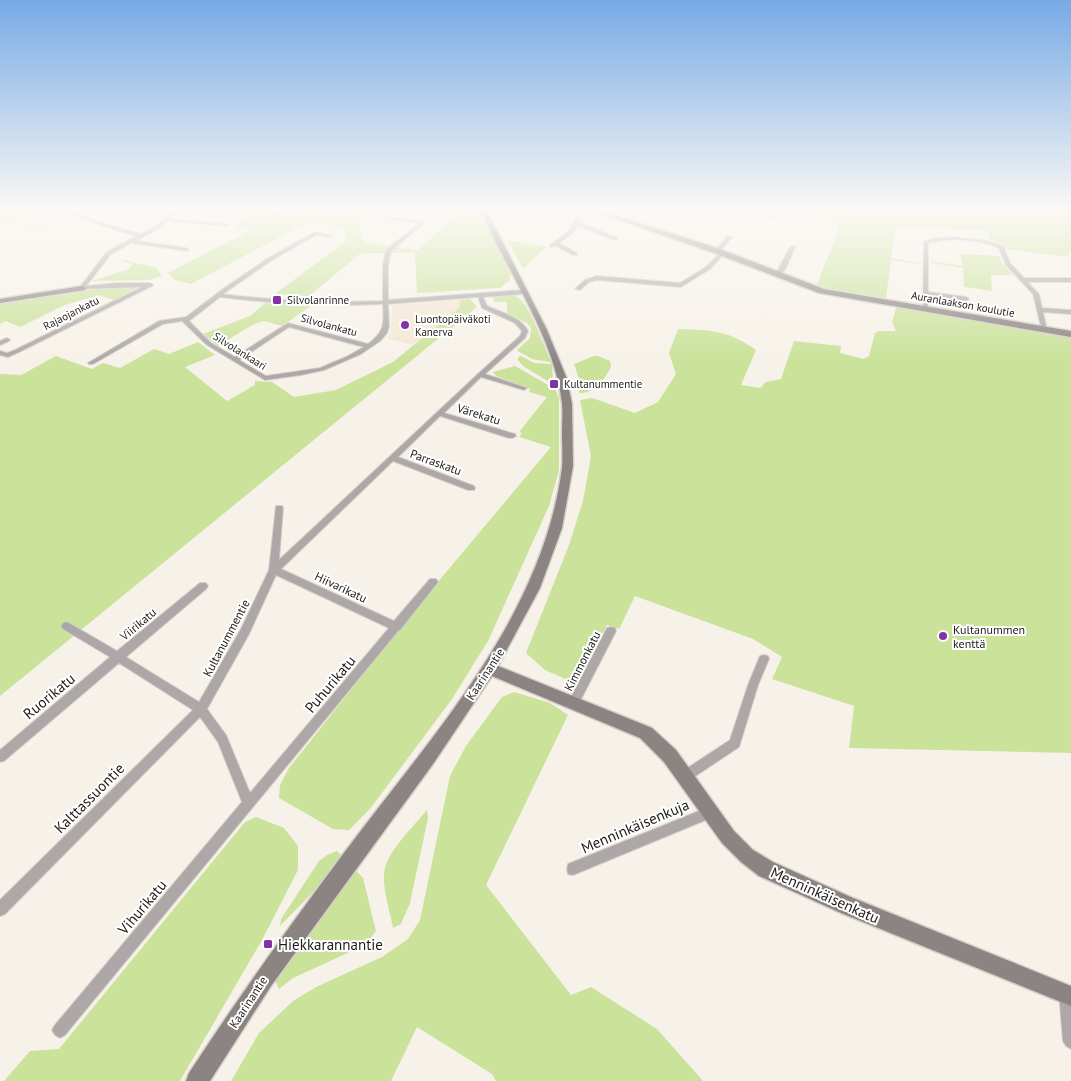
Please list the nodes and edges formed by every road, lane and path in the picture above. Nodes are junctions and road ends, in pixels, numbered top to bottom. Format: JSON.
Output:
{"nodes":[{"id":1,"x":102,"y":261,"type":"edge"},
{"id":2,"x":267,"y":261,"type":"edge"},
{"id":3,"x":388,"y":261,"type":"edge"},
{"id":4,"x":508,"y":261,"type":"edge"},
{"id":5,"x":713,"y":261,"type":"edge"},
{"id":6,"x":744,"y":261,"type":"edge"},
{"id":7,"x":787,"y":261,"type":"edge"},
{"id":8,"x":925,"y":261,"type":"edge"},
{"id":9,"x":1007,"y":261,"type":"edge"},
{"id":10,"x":778,"y":274,"type":"junction"},
{"id":11,"x":1023,"y":280,"type":"junction"},
{"id":12,"x":1071,"y":280,"type":"edge"},
{"id":13,"x":150,"y":285,"type":"joint"},
{"id":14,"x":82,"y":288,"type":"junction"},
{"id":15,"x":578,"y":288,"type":"dead end"},
{"id":16,"x":523,"y":292,"type":"junction"},
{"id":17,"x":925,"y":293,"type":"junction"},
{"id":18,"x":219,"y":295,"type":"junction"},
{"id":19,"x":480,"y":295,"type":"junction"},
{"id":20,"x":966,"y":299,"type":"dead end"},
{"id":21,"x":0,"y":301,"type":"edge"},
{"id":22,"x":384,"y":302,"type":"junction"},
{"id":23,"x":925,"y":308,"type":"junction"},
{"id":24,"x":1040,"y":310,"type":"junction"},
{"id":25,"x":1071,"y":312,"type":"edge"},
{"id":26,"x":185,"y":319,"type":"junction"},
{"id":27,"x":1044,"y":330,"type":"junction"},
{"id":28,"x":1071,"y":334,"type":"edge"},
{"id":29,"x":7,"y":340,"type":"dead end"},
{"id":30,"x":0,"y":343,"type":"edge"},
{"id":31,"x":369,"y":346,"type":"junction"},
{"id":32,"x":0,"y":353,"type":"edge"},
{"id":33,"x":234,"y":360,"type":"junction"},
{"id":34,"x":90,"y":363,"type":"dead end"},
{"id":35,"x":480,"y":375,"type":"junction"},
{"id":36,"x":524,"y":388,"type":"dead end"},
{"id":37,"x":440,"y":414,"type":"junction"},
{"id":38,"x":512,"y":436,"type":"dead end"},
{"id":39,"x":392,"y":458,"type":"junction"},
{"id":40,"x":471,"y":488,"type":"dead end"},
{"id":41,"x":279,"y":508,"type":"dead end"},
{"id":42,"x":274,"y":570,"type":"junction"},
{"id":43,"x":433,"y":582,"type":"dead end"},
{"id":44,"x":204,"y":586,"type":"dead end"},
{"id":45,"x":66,"y":626,"type":"dead end"},
{"id":46,"x":398,"y":627,"type":"junction"},
{"id":47,"x":611,"y":631,"type":"dead end"},
{"id":48,"x":118,"y":657,"type":"junction"},
{"id":49,"x":764,"y":659,"type":"dead end"},
{"id":50,"x":490,"y":669,"type":"junction"},
{"id":51,"x":574,"y":702,"type":"junction"},
{"id":52,"x":202,"y":709,"type":"junction"},
{"id":53,"x":0,"y":757,"type":"edge"},
{"id":54,"x":684,"y":777,"type":"junction"},
{"id":55,"x":249,"y":804,"type":"junction"},
{"id":56,"x":709,"y":813,"type":"junction"},
{"id":57,"x":573,"y":869,"type":"dead end"},
{"id":58,"x":0,"y":909,"type":"edge"},
{"id":59,"x":1068,"y":995,"type":"edge"},
{"id":60,"x":60,"y":1030,"type":"dead end"},
{"id":61,"x":1071,"y":1041,"type":"edge"},
{"id":62,"x":197,"y":1081,"type":"edge"}],
"edges":[{"from":1,"to":14,"type":"street"},
{"from":2,"to":18,"type":"street"},
{"from":3,"to":22,"type":"street"},
{"from":4,"to":16,"type":"street","name":"Kaarinantie"},
{"from":5,"to":15,"type":"street"},
{"from":6,"to":10,"type":"street","name":"Auranlaakson koulutie"},
{"from":7,"to":10,"type":"street"},
{"from":8,"to":17,"type":"street"},
{"from":9,"to":11,"type":"street"},
{"from":10,"to":23,"type":"street","name":"Auranlaakson koulutie"},
{"from":11,"to":12,"type":"street"},
{"from":11,"to":24,"type":"street"},
{"from":13,"to":14,"type":"street"},
{"from":13,"to":32,"type":"street","name":"Rajaojankatu"},
{"from":14,"to":21,"type":"street"},
{"from":16,"to":19,"type":"street"},
{"from":16,"to":50,"type":"street","name":"Kaarinantie"},
{"from":17,"to":20,"type":"street"},
{"from":17,"to":23,"type":"street"},
{"from":18,"to":22,"type":"street"},
{"from":18,"to":26,"type":"street"},
{"from":19,"to":22,"type":"street"},
{"from":19,"to":35,"type":"street","name":"Kultanummentie"},
{"from":22,"to":31,"type":"street","name":"Silvolankaari"},
{"from":23,"to":27,"type":"street","name":"Auranlaakson koulutie"},
{"from":24,"to":25,"type":"street"},
{"from":24,"to":27,"type":"street"},
{"from":26,"to":33,"type":"street","name":"Silvolankaari"},
{"from":26,"to":34,"type":"street"},
{"from":27,"to":28,"type":"street","name":"Auranlaakson koulutie"},
{"from":29,"to":30,"type":"street"},
{"from":31,"to":33,"type":"street","name":"Silvolankaari"},
{"from":31,"to":33,"type":"street","name":"Silvolankatu"},
{"from":35,"to":36,"type":"street"},
{"from":35,"to":37,"type":"street","name":"Kultanummentie"},
{"from":37,"to":38,"type":"street","name":"Värekatu"},
{"from":37,"to":39,"type":"street","name":"Kultanummentie"},
{"from":39,"to":40,"type":"street","name":"Parraskatu"},
{"from":39,"to":42,"type":"street","name":"Kultanummentie"},
{"from":41,"to":42,"type":"street"},
{"from":42,"to":46,"type":"street","name":"Hiivarikatu"},
{"from":42,"to":52,"type":"street","name":"Kultanummentie"},
{"from":43,"to":46,"type":"street","name":"Puhurikatu"},
{"from":44,"to":48,"type":"street","name":"Viirikatu"},
{"from":45,"to":48,"type":"street"},
{"from":46,"to":55,"type":"street","name":"Puhurikatu"},
{"from":47,"to":51,"type":"street","name":"Kimmonkatu"},
{"from":48,"to":52,"type":"street","name":"Viirikatu"},
{"from":48,"to":53,"type":"street","name":"Ruorikatu"},
{"from":49,"to":54,"type":"street"},
{"from":50,"to":51,"type":"street","name":"Menninkäisenkatu"},
{"from":50,"to":62,"type":"street","name":"Kaarinantie"},
{"from":51,"to":54,"type":"street","name":"Menninkäisenkatu"},
{"from":52,"to":55,"type":"street"},
{"from":52,"to":58,"type":"street","name":"Kalttassuontie"},
{"from":54,"to":56,"type":"street","name":"Menninkäisenkatu"},
{"from":55,"to":60,"type":"street","name":"Vihurikatu"},
{"from":56,"to":57,"type":"street","name":"Menninkäisenkuja"},
{"from":56,"to":59,"type":"street","name":"Menninkäisenkatu"},
{"from":59,"to":61,"type":"street"}]}
